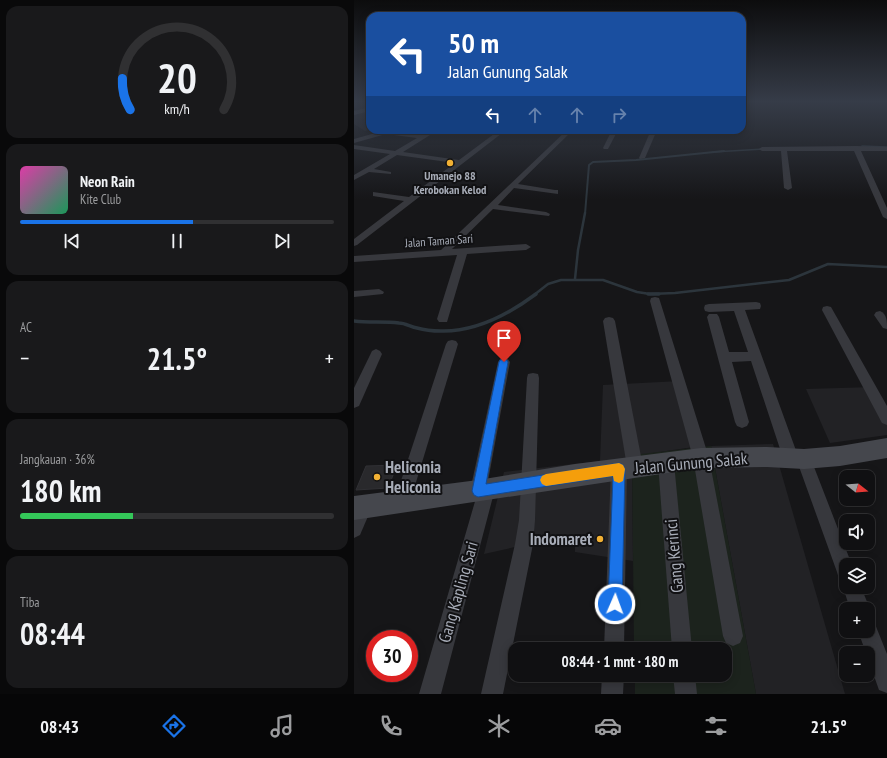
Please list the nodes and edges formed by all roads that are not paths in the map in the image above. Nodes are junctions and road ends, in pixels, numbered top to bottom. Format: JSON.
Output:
{"nodes":[{"id":1,"x":378,"y":134,"type":"edge"},
{"id":2,"x":404,"y":134,"type":"edge"},
{"id":3,"x":428,"y":134,"type":"edge"},
{"id":4,"x":498,"y":134,"type":"edge"},
{"id":5,"x":566,"y":134,"type":"edge"},
{"id":6,"x":613,"y":134,"type":"edge"},
{"id":7,"x":652,"y":134,"type":"edge"},
{"id":8,"x":424,"y":137,"type":"junction"},
{"id":9,"x":354,"y":141,"type":"edge"},
{"id":10,"x":354,"y":147,"type":"edge"},
{"id":11,"x":606,"y":148,"type":"dead end"},
{"id":12,"x":856,"y":148,"type":"junction"},
{"id":13,"x":762,"y":149,"type":"dead end"},
{"id":14,"x":784,"y":149,"type":"junction"},
{"id":15,"x":887,"y":149,"type":"edge"},
{"id":16,"x":396,"y":153,"type":"junction"},
{"id":17,"x":642,"y":158,"type":"dead end"},
{"id":18,"x":461,"y":162,"type":"junction"},
{"id":19,"x":368,"y":170,"type":"junction"},
{"id":20,"x":389,"y":173,"type":"dead end"},
{"id":21,"x":354,"y":178,"type":"edge"},
{"id":22,"x":513,"y":186,"type":"junction"},
{"id":23,"x":788,"y":188,"type":"dead end"},
{"id":24,"x":555,"y":192,"type":"dead end"},
{"id":25,"x":376,"y":194,"type":"dead end"},
{"id":26,"x":411,"y":200,"type":"junction"},
{"id":27,"x":492,"y":206,"type":"junction"},
{"id":28,"x":546,"y":214,"type":"dead end"},
{"id":29,"x":887,"y":216,"type":"edge"},
{"id":30,"x":354,"y":243,"type":"edge"},
{"id":31,"x":526,"y":247,"type":"dead end"},
{"id":32,"x":463,"y":251,"type":"junction"},
{"id":33,"x":442,"y":253,"type":"junction"},
{"id":34,"x":354,"y":259,"type":"edge"},
{"id":35,"x":379,"y":292,"type":"dead end"},
{"id":36,"x":354,"y":294,"type":"edge"},
{"id":37,"x":655,"y":301,"type":"dead end"},
{"id":38,"x":756,"y":306,"type":"dead end"},
{"id":39,"x":738,"y":307,"type":"junction"},
{"id":40,"x":827,"y":310,"type":"dead end"},
{"id":41,"x":443,"y":319,"type":"dead end"},
{"id":42,"x":609,"y":322,"type":"dead end"},
{"id":43,"x":452,"y":344,"type":"dead end"},
{"id":44,"x":376,"y":354,"type":"dead end"},
{"id":45,"x":756,"y":356,"type":"junction"},
{"id":46,"x":725,"y":357,"type":"junction"},
{"id":47,"x":504,"y":362,"type":"dead end"},
{"id":48,"x":533,"y":378,"type":"dead end"},
{"id":49,"x":354,"y":402,"type":"edge"},
{"id":50,"x":887,"y":420,"type":"edge"},
{"id":51,"x":742,"y":422,"type":"dead end"},
{"id":52,"x":887,"y":448,"type":"edge"},
{"id":53,"x":701,"y":458,"type":"junction"},
{"id":54,"x":797,"y":458,"type":"junction"},
{"id":55,"x":666,"y":463,"type":"junction"},
{"id":56,"x":627,"y":468,"type":"junction"},
{"id":57,"x":529,"y":483,"type":"junction"},
{"id":58,"x":482,"y":490,"type":"junction"},
{"id":59,"x":402,"y":502,"type":"junction"},
{"id":60,"x":359,"y":508,"type":"edge"},
{"id":61,"x":354,"y":529,"type":"edge"},
{"id":62,"x":840,"y":558,"type":"edge"},
{"id":63,"x":733,"y":636,"type":"dead end"},
{"id":64,"x":871,"y":638,"type":"edge"},
{"id":65,"x":615,"y":642,"type":"edge"},
{"id":66,"x":681,"y":642,"type":"edge"},
{"id":67,"x":613,"y":682,"type":"edge"},
{"id":68,"x":685,"y":682,"type":"edge"},
{"id":69,"x":887,"y":682,"type":"edge"},
{"id":70,"x":430,"y":694,"type":"edge"},
{"id":71,"x":492,"y":694,"type":"edge"},
{"id":72,"x":612,"y":694,"type":"edge"},
{"id":73,"x":686,"y":694,"type":"edge"}],
"edges":[{"from":1,"to":9,"type":"street"},
{"from":2,"to":8,"type":"street"},
{"from":3,"to":8,"type":"street"},
{"from":4,"to":18,"type":"street"},
{"from":5,"to":22,"type":"street"},
{"from":6,"to":11,"type":"street"},
{"from":7,"to":17,"type":"street"},
{"from":8,"to":16,"type":"street"},
{"from":10,"to":16,"type":"street"},
{"from":12,"to":14,"type":"street"},
{"from":12,"to":15,"type":"street"},
{"from":12,"to":29,"type":"street"},
{"from":13,"to":14,"type":"street"},
{"from":14,"to":23,"type":"street"},
{"from":16,"to":18,"type":"street"},
{"from":16,"to":19,"type":"street"},
{"from":18,"to":26,"type":"street"},
{"from":19,"to":20,"type":"street"},
{"from":19,"to":21,"type":"street"},
{"from":22,"to":24,"type":"street"},
{"from":22,"to":27,"type":"street"},
{"from":25,"to":26,"type":"street"},
{"from":26,"to":30,"type":"street"},
{"from":27,"to":28,"type":"street"},
{"from":27,"to":33,"type":"street"},
{"from":31,"to":32,"type":"street","name":"Jalan Taman Sari"},
{"from":32,"to":33,"type":"street","name":"Jalan Taman Sari"},
{"from":32,"to":41,"type":"street"},
{"from":33,"to":34,"type":"street","name":"Jalan Taman Sari"},
{"from":35,"to":36,"type":"street"},
{"from":37,"to":53,"type":"street"},
{"from":38,"to":39,"type":"street"},
{"from":39,"to":45,"type":"street"},
{"from":39,"to":46,"type":"street"},
{"from":40,"to":50,"type":"street"},
{"from":42,"to":56,"type":"street"},
{"from":43,"to":59,"type":"street"},
{"from":44,"to":49,"type":"street"},
{"from":45,"to":46,"type":"street"},
{"from":45,"to":54,"type":"street"},
{"from":46,"to":51,"type":"street"},
{"from":47,"to":58,"type":"street","name":"Gang Kapling Sari"},
{"from":48,"to":57,"type":"street"},
{"from":52,"to":54,"type":"street","name":"Jalan Gunung Salak"},
{"from":53,"to":54,"type":"street","name":"Jalan Gunung Salak"},
{"from":53,"to":55,"type":"street","name":"Jalan Gunung Salak"},
{"from":53,"to":63,"type":"street"},
{"from":54,"to":62,"type":"street"},
{"from":55,"to":56,"type":"street","name":"Jalan Gunung Salak"},
{"from":55,"to":66,"type":"street","name":"Gang Kerinci"},
{"from":56,"to":57,"type":"street","name":"Jalan Gunung Salak"},
{"from":56,"to":65,"type":"street"},
{"from":57,"to":58,"type":"street","name":"Jalan Gunung Salak"},
{"from":57,"to":71,"type":"street"},
{"from":58,"to":59,"type":"street","name":"Jalan Gunung Salak"},
{"from":58,"to":70,"type":"street","name":"Gang Kapling Sari"},
{"from":59,"to":60,"type":"street","name":"Jalan Gunung Salak"},
{"from":60,"to":61,"type":"street"},
{"from":64,"to":69,"type":"street"},
{"from":67,"to":72,"type":"street"},
{"from":68,"to":73,"type":"street"}]}
